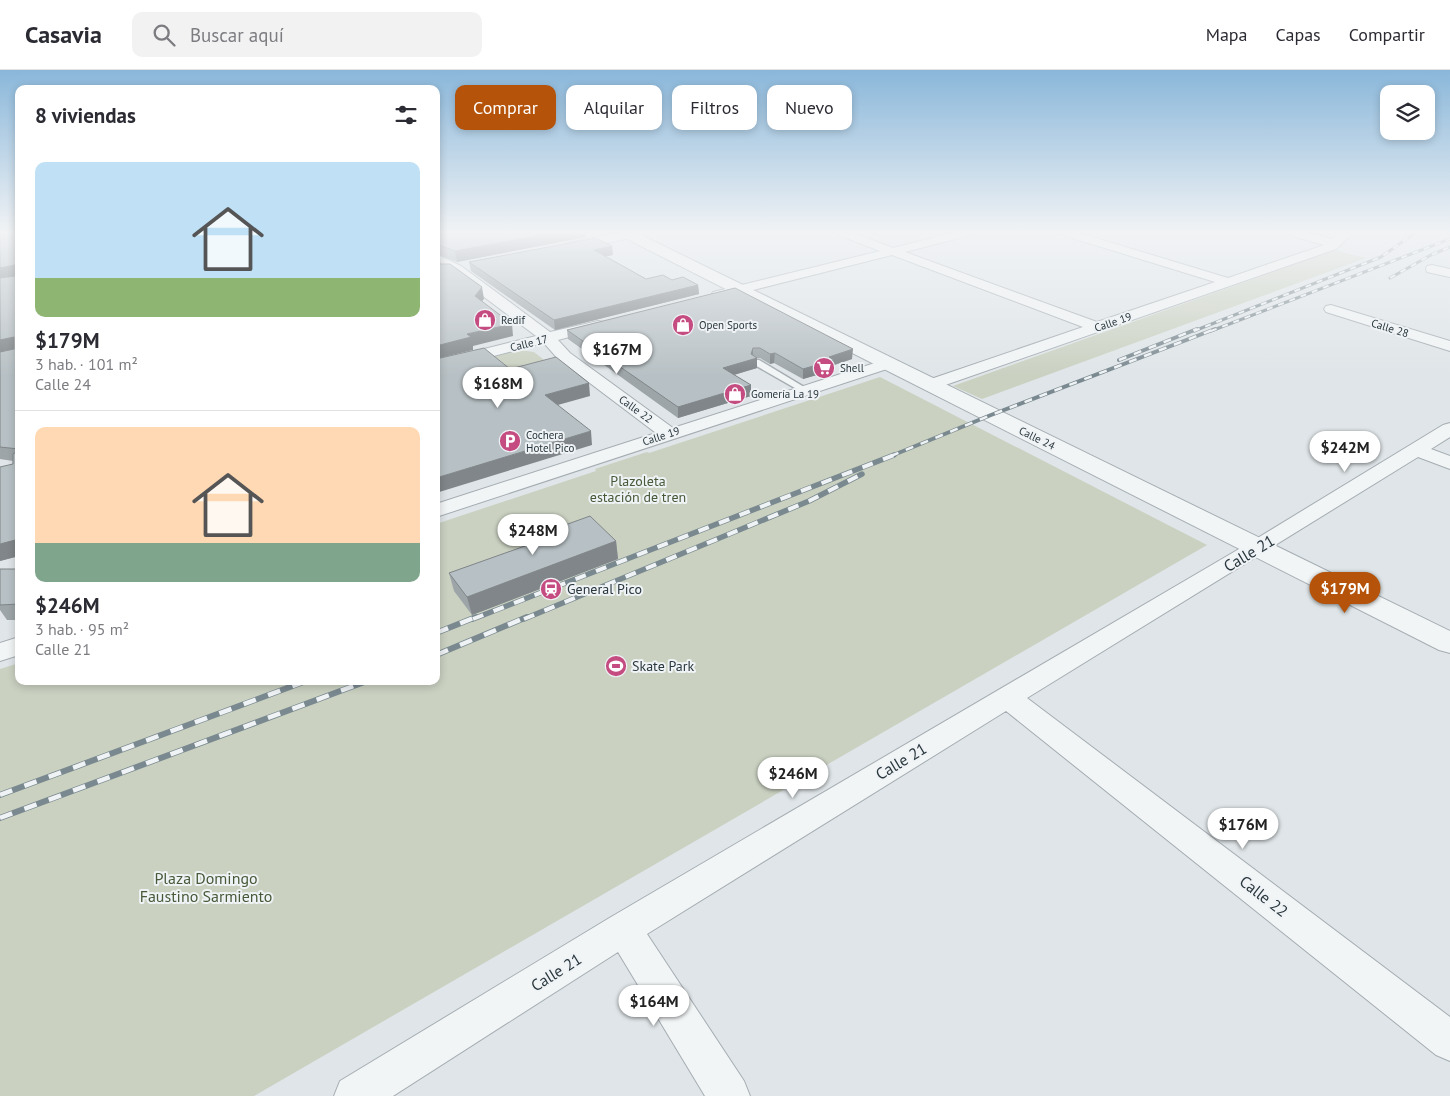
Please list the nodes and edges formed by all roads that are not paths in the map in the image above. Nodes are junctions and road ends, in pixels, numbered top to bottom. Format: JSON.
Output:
{"nodes":[{"id":1,"x":472,"y":280,"type":"edge"},
{"id":2,"x":720,"y":280,"type":"edge"},
{"id":3,"x":780,"y":280,"type":"edge"},
{"id":4,"x":969,"y":280,"type":"edge"},
{"id":5,"x":1221,"y":280,"type":"edge"},
{"id":6,"x":1234,"y":280,"type":"edge"},
{"id":7,"x":1228,"y":282,"type":"junction"},
{"id":8,"x":739,"y":290,"type":"junction"},
{"id":9,"x":701,"y":300,"type":"edge"},
{"id":10,"x":1331,"y":310,"type":"dead end"},
{"id":11,"x":615,"y":321,"type":"edge"},
{"id":12,"x":1098,"y":328,"type":"junction"},
{"id":13,"x":548,"y":338,"type":"junction"},
{"id":14,"x":1450,"y":346,"type":"edge"},
{"id":15,"x":756,"y":362,"type":"edge"},
{"id":16,"x":887,"y":364,"type":"junction"},
{"id":17,"x":440,"y":365,"type":"edge"},
{"id":18,"x":930,"y":385,"type":"junction"},
{"id":19,"x":805,"y":390,"type":"junction"},
{"id":20,"x":1450,"y":429,"type":"edge"},
{"id":21,"x":670,"y":434,"type":"junction"},
{"id":22,"x":1416,"y":450,"type":"junction"},
{"id":23,"x":1450,"y":463,"type":"edge"},
{"id":24,"x":440,"y":509,"type":"edge"},
{"id":25,"x":1259,"y":548,"type":"junction"},
{"id":26,"x":1450,"y":643,"type":"edge"},
{"id":27,"x":15,"y":647,"type":"edge"},
{"id":28,"x":0,"y":652,"type":"edge"},
{"id":29,"x":1007,"y":697,"type":"junction"},
{"id":30,"x":624,"y":929,"type":"junction"},
{"id":31,"x":1450,"y":1041,"type":"edge"},
{"id":32,"x":355,"y":1096,"type":"edge"},
{"id":33,"x":729,"y":1096,"type":"edge"}],
"edges":[{"from":1,"to":13,"type":"street","name":"Calle 22"},
{"from":2,"to":8,"type":"street","name":"Calle 24"},
{"from":3,"to":8,"type":"street"},
{"from":4,"to":12,"type":"street"},
{"from":5,"to":7,"type":"street"},
{"from":6,"to":7,"type":"street","name":"Calle 19"},
{"from":7,"to":12,"type":"street","name":"Calle 19"},
{"from":8,"to":9,"type":"street"},
{"from":8,"to":16,"type":"street","name":"Calle 24"},
{"from":10,"to":14,"type":"street","name":"Calle 28"},
{"from":11,"to":13,"type":"street","name":"Calle 17"},
{"from":12,"to":18,"type":"street","name":"Calle 19"},
{"from":13,"to":17,"type":"street","name":"Calle 17"},
{"from":13,"to":21,"type":"street","name":"Calle 22"},
{"from":15,"to":19,"type":"lane"},
{"from":16,"to":18,"type":"street","name":"Calle 24"},
{"from":16,"to":19,"type":"street","name":"Calle 19"},
{"from":18,"to":25,"type":"street","name":"Calle 24"},
{"from":19,"to":21,"type":"street","name":"Calle 19"},
{"from":20,"to":22,"type":"street","name":"Calle 21"},
{"from":21,"to":24,"type":"street","name":"Calle 19"},
{"from":22,"to":23,"type":"street"},
{"from":22,"to":25,"type":"street","name":"Calle 21"},
{"from":25,"to":26,"type":"street","name":"Calle 24"},
{"from":25,"to":29,"type":"street","name":"Calle 21"},
{"from":27,"to":28,"type":"street"},
{"from":29,"to":30,"type":"street","name":"Calle 21"},
{"from":29,"to":31,"type":"street","name":"Calle 22"},
{"from":30,"to":32,"type":"street","name":"Calle 21"},
{"from":30,"to":33,"type":"street"}]}
